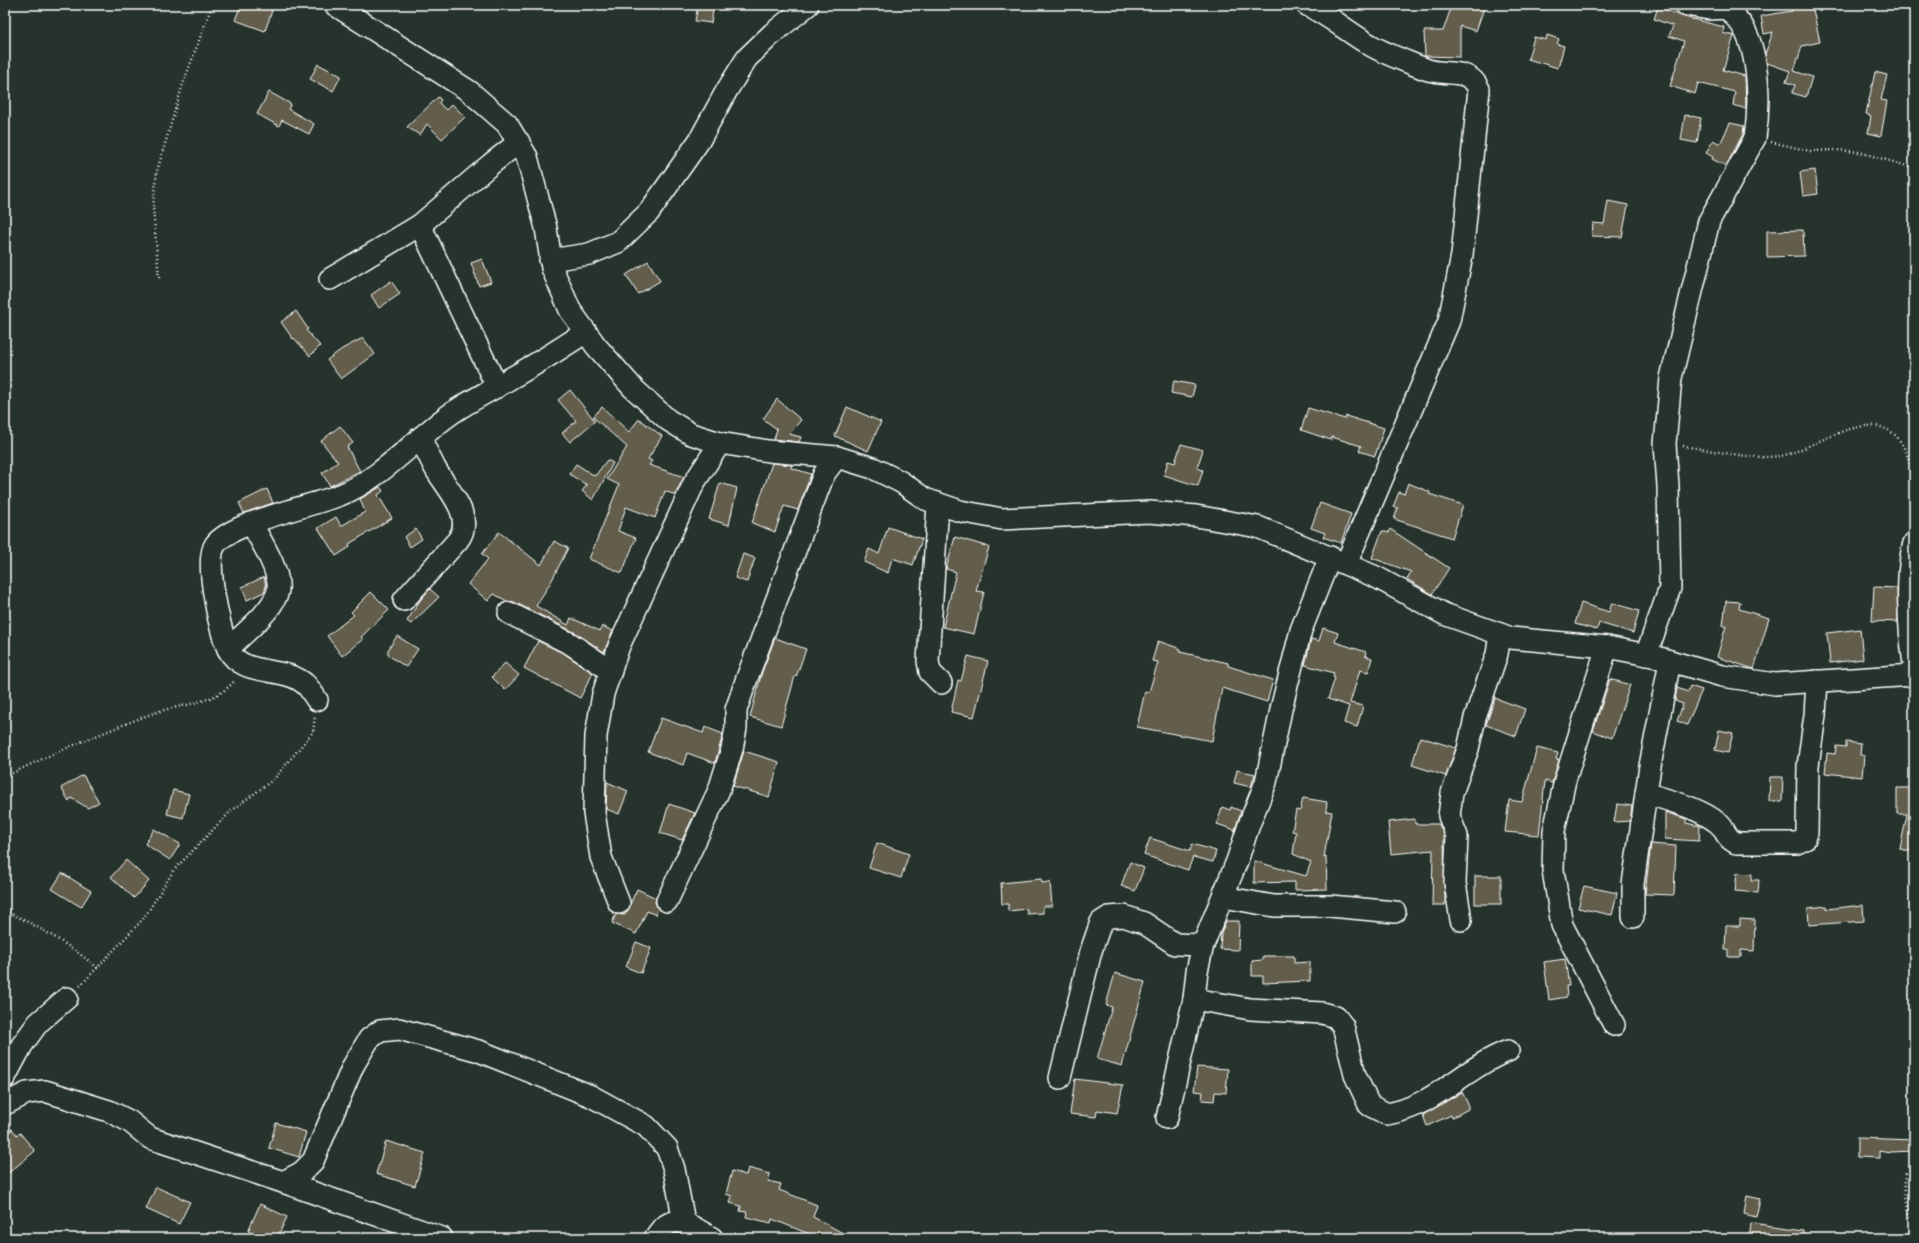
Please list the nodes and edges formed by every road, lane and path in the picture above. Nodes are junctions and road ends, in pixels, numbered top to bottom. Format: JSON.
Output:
{"nodes":[{"id":1,"x":212,"y":5,"type":"edge"},
{"id":2,"x":335,"y":5,"type":"edge"},
{"id":3,"x":808,"y":5,"type":"edge"},
{"id":4,"x":1307,"y":5,"type":"edge"},
{"id":5,"x":1686,"y":5,"type":"edge"},
{"id":6,"x":1727,"y":6,"type":"edge"},
{"id":7,"x":1755,"y":138,"type":"junction"},
{"id":8,"x":519,"y":142,"type":"junction"},
{"id":9,"x":1914,"y":168,"type":"edge"},
{"id":10,"x":420,"y":225,"type":"junction"},
{"id":11,"x":550,"y":260,"type":"junction"},
{"id":12,"x":159,"y":278,"type":"dead end"},
{"id":13,"x":330,"y":279,"type":"dead end"},
{"id":14,"x":586,"y":332,"type":"junction"},
{"id":15,"x":497,"y":387,"type":"junction"},
{"id":16,"x":420,"y":438,"type":"junction"},
{"id":17,"x":720,"y":443,"type":"junction"},
{"id":18,"x":1665,"y":444,"type":"junction"},
{"id":19,"x":837,"y":457,"type":"junction"},
{"id":20,"x":1914,"y":478,"type":"edge"},
{"id":21,"x":938,"y":504,"type":"junction"},
{"id":22,"x":251,"y":523,"type":"junction"},
{"id":23,"x":1914,"y":544,"type":"edge"},
{"id":24,"x":1338,"y":561,"type":"junction"},
{"id":25,"x":404,"y":600,"type":"dead end"},
{"id":26,"x":509,"y":613,"type":"dead end"},
{"id":27,"x":1500,"y":634,"type":"junction"},
{"id":28,"x":1607,"y":647,"type":"junction"},
{"id":29,"x":228,"y":648,"type":"junction"},
{"id":30,"x":1646,"y":654,"type":"junction"},
{"id":31,"x":1670,"y":661,"type":"junction"},
{"id":32,"x":1914,"y":664,"type":"edge"},
{"id":33,"x":246,"y":666,"type":"junction"},
{"id":34,"x":611,"y":671,"type":"junction"},
{"id":35,"x":1914,"y":674,"type":"edge"},
{"id":36,"x":1817,"y":682,"type":"junction"},
{"id":37,"x":941,"y":683,"type":"dead end"},
{"id":38,"x":317,"y":700,"type":"joint"},
{"id":39,"x":5,"y":777,"type":"edge"},
{"id":40,"x":1646,"y":794,"type":"junction"},
{"id":41,"x":1223,"y":897,"type":"junction"},
{"id":42,"x":667,"y":901,"type":"dead end"},
{"id":43,"x":619,"y":903,"type":"dead end"},
{"id":44,"x":5,"y":910,"type":"edge"},
{"id":45,"x":1395,"y":912,"type":"dead end"},
{"id":46,"x":1633,"y":917,"type":"dead end"},
{"id":47,"x":1461,"y":920,"type":"dead end"},
{"id":48,"x":1203,"y":945,"type":"junction"},
{"id":49,"x":98,"y":968,"type":"junction"},
{"id":50,"x":67,"y":998,"type":"joint"},
{"id":51,"x":1194,"y":999,"type":"junction"},
{"id":52,"x":1614,"y":1025,"type":"dead end"},
{"id":53,"x":1508,"y":1051,"type":"dead end"},
{"id":54,"x":5,"y":1077,"type":"edge"},
{"id":55,"x":1060,"y":1078,"type":"dead end"},
{"id":56,"x":5,"y":1104,"type":"edge"},
{"id":57,"x":1167,"y":1118,"type":"dead end"},
{"id":58,"x":1906,"y":1173,"type":"dead end"},
{"id":59,"x":283,"y":1182,"type":"junction"},
{"id":60,"x":684,"y":1222,"type":"junction"},
{"id":61,"x":1914,"y":1225,"type":"edge"},
{"id":62,"x":442,"y":1238,"type":"edge"},
{"id":63,"x":655,"y":1238,"type":"edge"},
{"id":64,"x":712,"y":1238,"type":"edge"}],
"edges":[{"from":1,"to":12,"type":"path"},
{"from":2,"to":8,"type":"street"},
{"from":3,"to":11,"type":"street"},
{"from":4,"to":24,"type":"street"},
{"from":5,"to":6,"type":"street"},
{"from":6,"to":7,"type":"street"},
{"from":7,"to":9,"type":"path"},
{"from":7,"to":18,"type":"street"},
{"from":8,"to":10,"type":"street"},
{"from":8,"to":11,"type":"street"},
{"from":10,"to":13,"type":"street"},
{"from":10,"to":15,"type":"street"},
{"from":11,"to":14,"type":"street"},
{"from":14,"to":15,"type":"street"},
{"from":14,"to":17,"type":"street"},
{"from":15,"to":16,"type":"street"},
{"from":16,"to":22,"type":"street"},
{"from":16,"to":25,"type":"street"},
{"from":17,"to":19,"type":"street"},
{"from":17,"to":34,"type":"street"},
{"from":18,"to":20,"type":"path"},
{"from":18,"to":30,"type":"street"},
{"from":19,"to":21,"type":"street"},
{"from":19,"to":42,"type":"street"},
{"from":21,"to":24,"type":"street"},
{"from":21,"to":37,"type":"street"},
{"from":22,"to":29,"type":"street"},
{"from":22,"to":29,"type":"street"},
{"from":23,"to":32,"type":"street"},
{"from":24,"to":27,"type":"street"},
{"from":24,"to":41,"type":"street"},
{"from":26,"to":34,"type":"street"},
{"from":27,"to":28,"type":"street"},
{"from":27,"to":47,"type":"street"},
{"from":28,"to":30,"type":"street"},
{"from":28,"to":52,"type":"street"},
{"from":29,"to":33,"type":"street"},
{"from":30,"to":31,"type":"street"},
{"from":31,"to":36,"type":"street"},
{"from":31,"to":40,"type":"street"},
{"from":33,"to":38,"type":"street"},
{"from":33,"to":39,"type":"path"},
{"from":34,"to":43,"type":"street"},
{"from":35,"to":36,"type":"street"},
{"from":36,"to":40,"type":"street"},
{"from":38,"to":49,"type":"path"},
{"from":40,"to":46,"type":"street"},
{"from":41,"to":45,"type":"street"},
{"from":41,"to":48,"type":"street"},
{"from":44,"to":49,"type":"path"},
{"from":48,"to":51,"type":"street"},
{"from":48,"to":55,"type":"street"},
{"from":49,"to":50,"type":"path"},
{"from":50,"to":54,"type":"street"},
{"from":51,"to":53,"type":"street"},
{"from":51,"to":57,"type":"street"},
{"from":56,"to":59,"type":"street"},
{"from":58,"to":61,"type":"path"},
{"from":59,"to":60,"type":"street"},
{"from":59,"to":62,"type":"street"},
{"from":60,"to":63,"type":"street"},
{"from":60,"to":64,"type":"street"}]}
